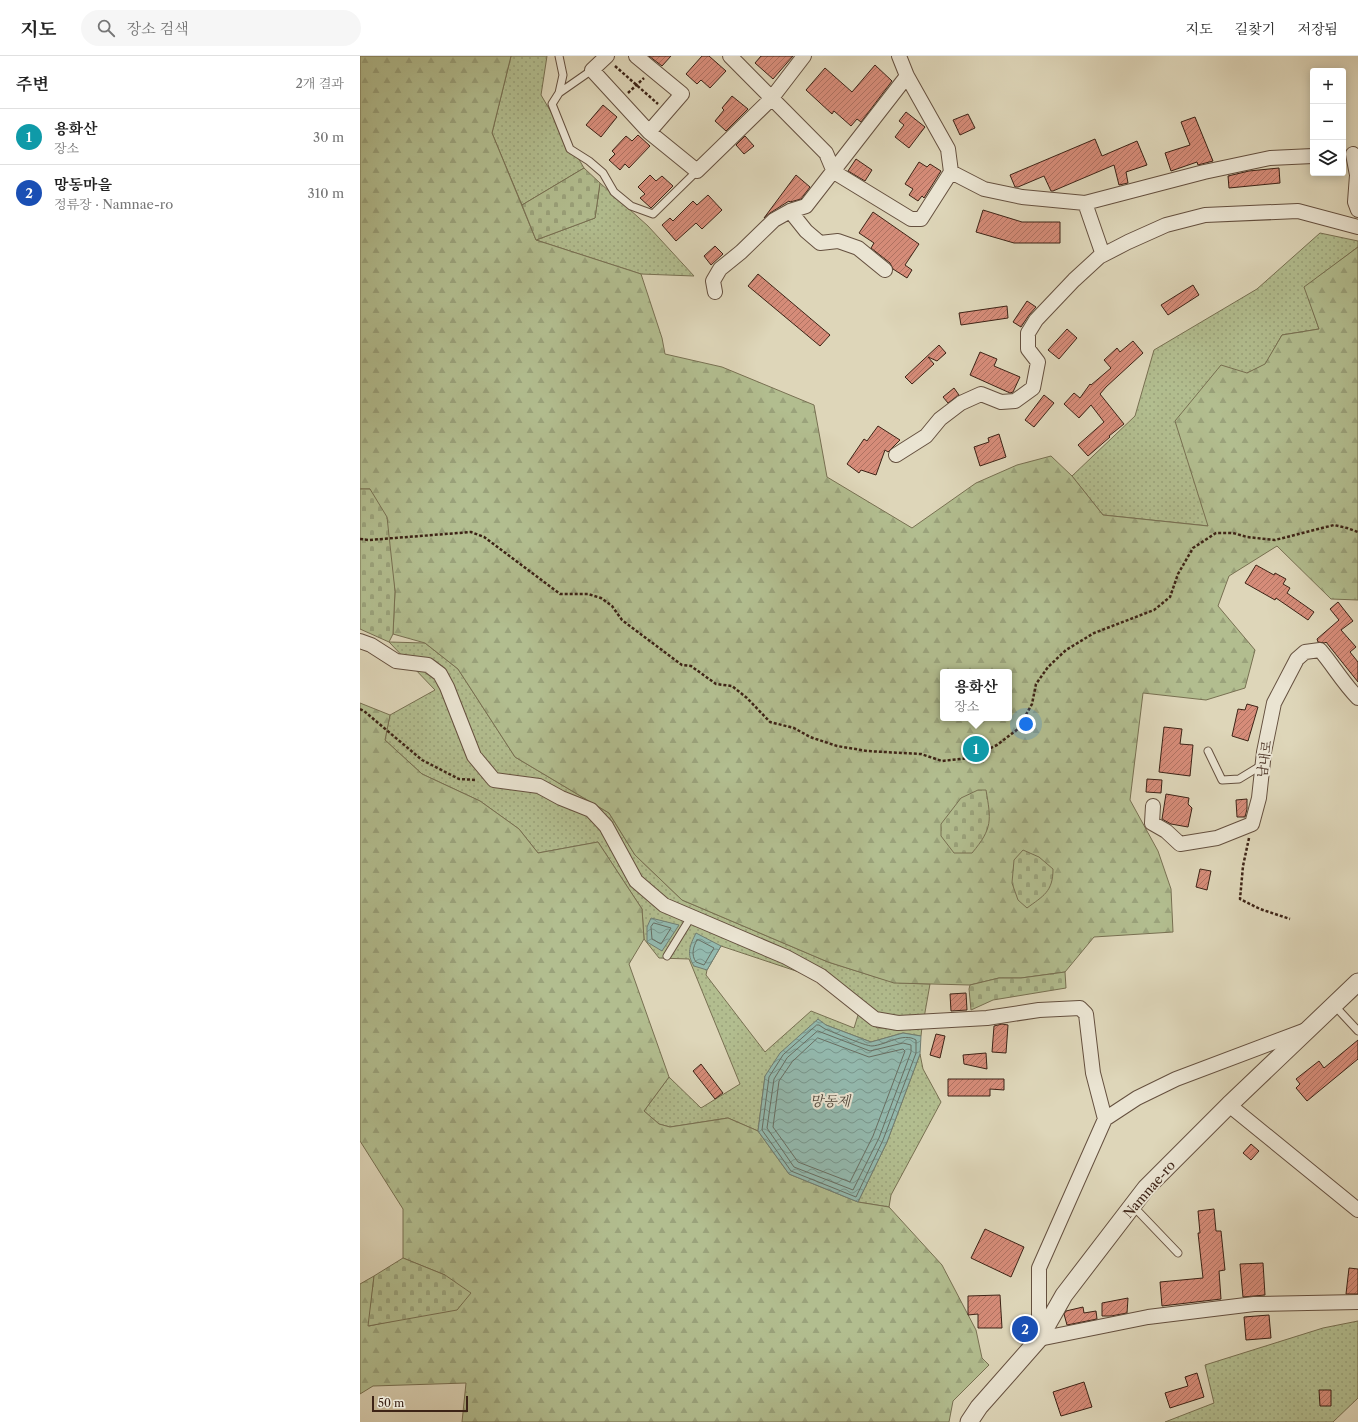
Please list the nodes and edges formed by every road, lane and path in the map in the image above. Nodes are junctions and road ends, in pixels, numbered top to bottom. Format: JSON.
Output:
{"nodes":[{"id":1,"x":559,"y":56,"type":"edge"},
{"id":2,"x":636,"y":56,"type":"edge"},
{"id":3,"x":730,"y":56,"type":"edge"},
{"id":4,"x":804,"y":56,"type":"edge"},
{"id":5,"x":899,"y":56,"type":"edge"},
{"id":6,"x":606,"y":57,"type":"edge"},
{"id":7,"x":592,"y":70,"type":"junction"},
{"id":8,"x":652,"y":70,"type":"junction"},
{"id":9,"x":907,"y":76,"type":"junction"},
{"id":10,"x":636,"y":85,"type":"junction"},
{"id":11,"x":559,"y":93,"type":"junction"},
{"id":12,"x":771,"y":99,"type":"junction"},
{"id":13,"x":620,"y":101,"type":"junction"},
{"id":14,"x":667,"y":113,"type":"junction"},
{"id":15,"x":649,"y":132,"type":"junction"},
{"id":16,"x":1351,"y":153,"type":"edge"},
{"id":17,"x":1310,"y":156,"type":"edge"},
{"id":18,"x":697,"y":171,"type":"junction"},
{"id":19,"x":834,"y":172,"type":"junction"},
{"id":20,"x":951,"y":172,"type":"junction"},
{"id":21,"x":1085,"y":203,"type":"junction"},
{"id":22,"x":1358,"y":210,"type":"edge"},
{"id":23,"x":790,"y":211,"type":"junction"},
{"id":24,"x":1358,"y":227,"type":"edge"},
{"id":25,"x":1104,"y":255,"type":"junction"},
{"id":26,"x":885,"y":270,"type":"dead end"},
{"id":27,"x":715,"y":292,"type":"dead end"},
{"id":28,"x":896,"y":455,"type":"dead end"},
{"id":29,"x":1358,"y":532,"type":"edge"},
{"id":30,"x":360,"y":539,"type":"edge"},
{"id":31,"x":360,"y":641,"type":"edge"},
{"id":32,"x":1358,"y":698,"type":"edge"},
{"id":33,"x":360,"y":710,"type":"edge"},
{"id":34,"x":1208,"y":751,"type":"dead end"},
{"id":35,"x":1262,"y":765,"type":"junction"},
{"id":36,"x":494,"y":780,"type":"junction"},
{"id":37,"x":1153,"y":806,"type":"dead end"},
{"id":38,"x":1252,"y":824,"type":"junction"},
{"id":39,"x":691,"y":917,"type":"junction"},
{"id":40,"x":1290,"y":919,"type":"dead end"},
{"id":41,"x":667,"y":956,"type":"dead end"},
{"id":42,"x":1358,"y":982,"type":"edge"},
{"id":43,"x":1334,"y":1005,"type":"junction"},
{"id":44,"x":1310,"y":1028,"type":"junction"},
{"id":45,"x":1358,"y":1031,"type":"edge"},
{"id":46,"x":1229,"y":1105,"type":"junction"},
{"id":47,"x":1106,"y":1119,"type":"junction"},
{"id":48,"x":1133,"y":1206,"type":"junction"},
{"id":49,"x":1358,"y":1210,"type":"edge"},
{"id":50,"x":1178,"y":1253,"type":"dead end"},
{"id":51,"x":1358,"y":1302,"type":"edge"},
{"id":52,"x":1039,"y":1339,"type":"junction"},
{"id":53,"x":969,"y":1422,"type":"edge"}],
"edges":[{"from":1,"to":11,"type":"lane"},
{"from":2,"to":8,"type":"street"},
{"from":3,"to":12,"type":"street"},
{"from":4,"to":12,"type":"street"},
{"from":5,"to":9,"type":"street"},
{"from":6,"to":7,"type":"street"},
{"from":6,"to":10,"type":"path"},
{"from":7,"to":11,"type":"lane"},
{"from":7,"to":13,"type":"street"},
{"from":8,"to":10,"type":"path"},
{"from":8,"to":14,"type":"street"},
{"from":9,"to":19,"type":"street"},
{"from":9,"to":20,"type":"street"},
{"from":10,"to":13,"type":"path"},
{"from":10,"to":14,"type":"path"},
{"from":11,"to":18,"type":"lane"},
{"from":12,"to":18,"type":"street"},
{"from":12,"to":19,"type":"street"},
{"from":13,"to":15,"type":"street"},
{"from":14,"to":15,"type":"street"},
{"from":15,"to":18,"type":"street"},
{"from":16,"to":22,"type":"street"},
{"from":17,"to":21,"type":"street"},
{"from":19,"to":20,"type":"street"},
{"from":19,"to":23,"type":"street"},
{"from":20,"to":21,"type":"street"},
{"from":21,"to":25,"type":"street"},
{"from":23,"to":26,"type":"street"},
{"from":23,"to":27,"type":"street"},
{"from":24,"to":25,"type":"street"},
{"from":25,"to":28,"type":"street"},
{"from":29,"to":30,"type":"path"},
{"from":31,"to":36,"type":"street"},
{"from":32,"to":35,"type":"street","name":"남내로"},
{"from":33,"to":36,"type":"path"},
{"from":34,"to":35,"type":"lane"},
{"from":35,"to":38,"type":"street","name":"남내로"},
{"from":36,"to":39,"type":"street"},
{"from":37,"to":38,"type":"street"},
{"from":38,"to":40,"type":"path"},
{"from":39,"to":41,"type":"lane"},
{"from":39,"to":47,"type":"street"},
{"from":42,"to":43,"type":"street","name":"Namnae-ro"},
{"from":43,"to":44,"type":"street","name":"Namnae-ro"},
{"from":43,"to":45,"type":"lane"},
{"from":44,"to":46,"type":"street","name":"Namnae-ro"},
{"from":44,"to":47,"type":"street"},
{"from":46,"to":48,"type":"street","name":"Namnae-ro"},
{"from":46,"to":49,"type":"street"},
{"from":47,"to":52,"type":"street"},
{"from":48,"to":50,"type":"lane"},
{"from":48,"to":52,"type":"street","name":"Namnae-ro"},
{"from":51,"to":52,"type":"street"},
{"from":52,"to":53,"type":"street","name":"Namnae-ro"}]}
